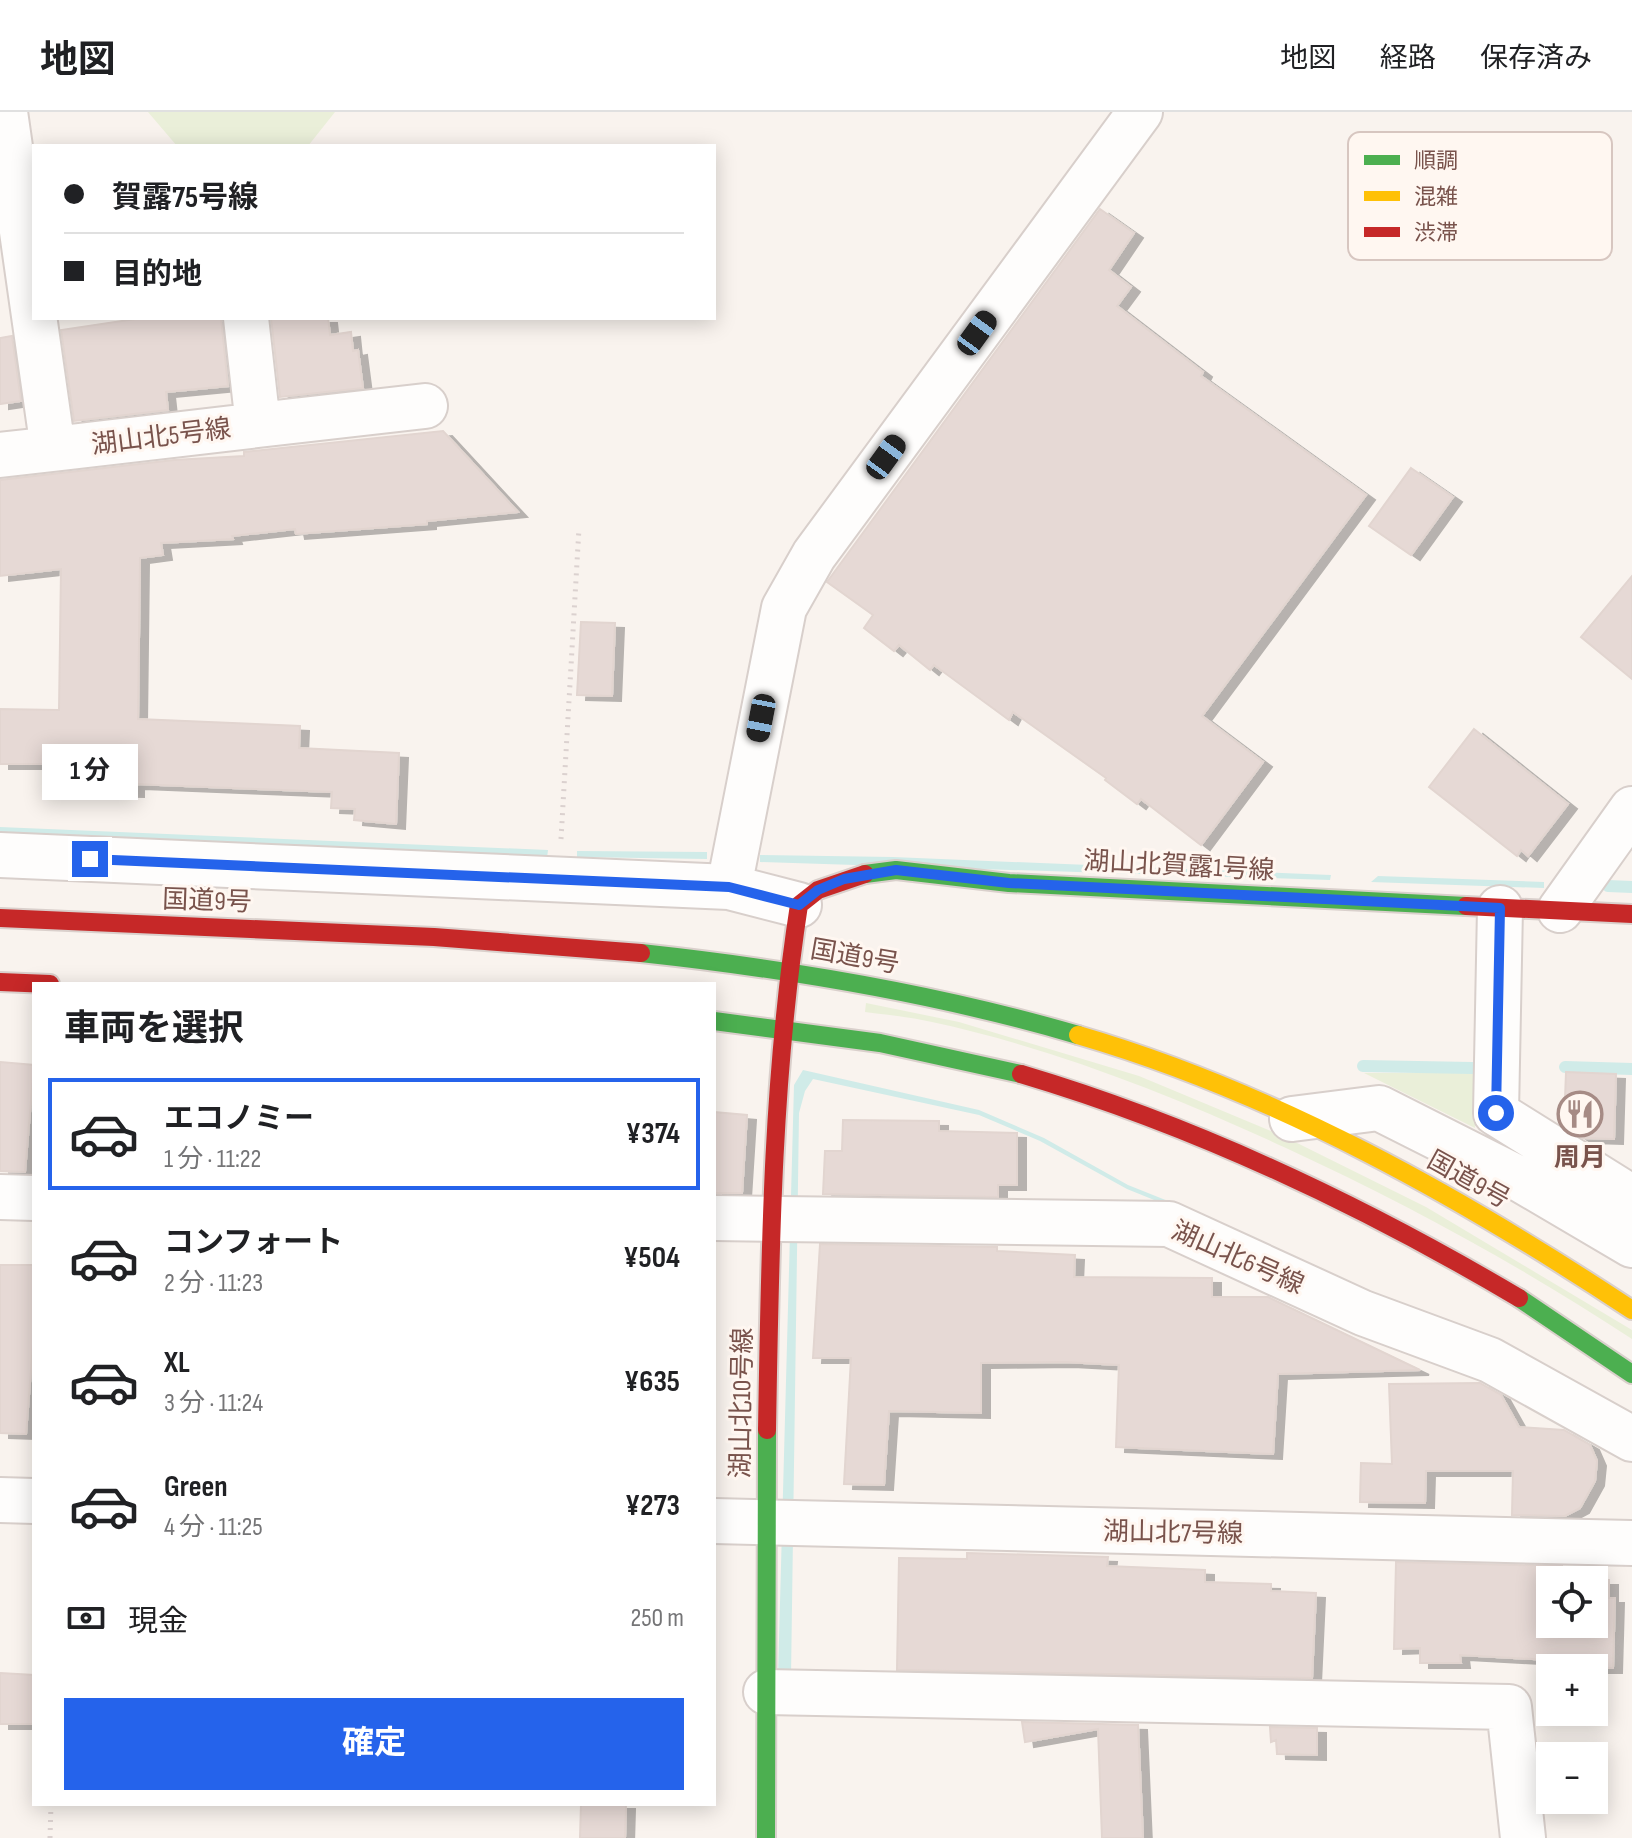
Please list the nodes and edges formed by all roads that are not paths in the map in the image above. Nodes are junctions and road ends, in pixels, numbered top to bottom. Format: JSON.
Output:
{"nodes":[{"id":1,"x":5,"y":112,"type":"edge"},
{"id":2,"x":1140,"y":112,"type":"edge"},
{"id":3,"x":17,"y":207,"type":"edge"},
{"id":4,"x":32,"y":308,"type":"edge"},
{"id":5,"x":34,"y":320,"type":"edge"},
{"id":6,"x":246,"y":320,"type":"edge"},
{"id":7,"x":425,"y":406,"type":"dead end"},
{"id":8,"x":258,"y":425,"type":"junction"},
{"id":9,"x":53,"y":449,"type":"junction"},
{"id":10,"x":0,"y":455,"type":"edge"},
{"id":11,"x":1632,"y":809,"type":"edge"},
{"id":12,"x":0,"y":855,"type":"edge"},
{"id":13,"x":729,"y":887,"type":"junction"},
{"id":14,"x":799,"y":905,"type":"junction"},
{"id":15,"x":1500,"y":908,"type":"junction"},
{"id":16,"x":1560,"y":910,"type":"junction"},
{"id":17,"x":1632,"y":914,"type":"edge"},
{"id":18,"x":0,"y":918,"type":"edge"},
{"id":19,"x":788,"y":971,"type":"junction"},
{"id":20,"x":0,"y":982,"type":"edge"},
{"id":21,"x":32,"y":983,"type":"edge"},
{"id":22,"x":716,"y":1021,"type":"edge"},
{"id":23,"x":782,"y":1028,"type":"junction"},
{"id":24,"x":1292,"y":1119,"type":"junction"},
{"id":25,"x":1547,"y":1145,"type":"junction"},
{"id":26,"x":1518,"y":1178,"type":"junction"},
{"id":27,"x":0,"y":1197,"type":"edge"},
{"id":28,"x":32,"y":1198,"type":"edge"},
{"id":29,"x":1632,"y":1198,"type":"edge"},
{"id":30,"x":716,"y":1218,"type":"edge"},
{"id":31,"x":771,"y":1220,"type":"junction"},
{"id":32,"x":1632,"y":1245,"type":"edge"},
{"id":33,"x":1632,"y":1310,"type":"edge"},
{"id":34,"x":1632,"y":1374,"type":"edge"},
{"id":35,"x":1632,"y":1439,"type":"edge"},
{"id":36,"x":0,"y":1500,"type":"edge"},
{"id":37,"x":32,"y":1501,"type":"edge"},
{"id":38,"x":716,"y":1521,"type":"edge"},
{"id":39,"x":765,"y":1522,"type":"junction"},
{"id":40,"x":1632,"y":1543,"type":"edge"},
{"id":41,"x":766,"y":1692,"type":"junction"},
{"id":42,"x":766,"y":1838,"type":"edge"},
{"id":43,"x":1523,"y":1838,"type":"edge"}],
"edges":[{"from":1,"to":3,"type":"street"},
{"from":2,"to":13,"type":"street"},
{"from":3,"to":4,"type":"street"},
{"from":5,"to":9,"type":"street"},
{"from":6,"to":8,"type":"street","name":"湖山北5号線"},
{"from":7,"to":8,"type":"street"},
{"from":8,"to":9,"type":"street","name":"湖山北5号線"},
{"from":9,"to":10,"type":"street","name":"湖山北5号線"},
{"from":11,"to":16,"type":"street"},
{"from":12,"to":13,"type":"street"},
{"from":13,"to":14,"type":"street"},
{"from":14,"to":15,"type":"main road","name":"湖山北賀露1号線"},
{"from":14,"to":19,"type":"main road"},
{"from":15,"to":16,"type":"main road","name":"湖山北賀露1号線"},
{"from":15,"to":25,"type":"street"},
{"from":16,"to":17,"type":"main road","name":"湖山北賀露1号線"},
{"from":18,"to":19,"type":"main road","name":"国道9号"},
{"from":19,"to":23,"type":"main road","name":"湖山北10号線"},
{"from":19,"to":24,"type":"main road","name":"国道9号"},
{"from":20,"to":21,"type":"main road"},
{"from":22,"to":23,"type":"main road"},
{"from":23,"to":31,"type":"main road","name":"湖山北10号線"},
{"from":23,"to":34,"type":"main road"},
{"from":24,"to":26,"type":"street"},
{"from":24,"to":33,"type":"main road","name":"国道9号"},
{"from":25,"to":26,"type":"street"},
{"from":25,"to":29,"type":"street"},
{"from":26,"to":32,"type":"street"},
{"from":27,"to":28,"type":"street"},
{"from":30,"to":31,"type":"street","name":"湖山北6号線"},
{"from":31,"to":35,"type":"street","name":"湖山北6号線"},
{"from":31,"to":39,"type":"main road","name":"湖山北10号線"},
{"from":36,"to":37,"type":"street"},
{"from":38,"to":39,"type":"street","name":"湖山北7号線"},
{"from":39,"to":40,"type":"street","name":"湖山北7号線"},
{"from":39,"to":41,"type":"main road","name":"湖山北10号線"},
{"from":41,"to":42,"type":"main road","name":"湖山北10号線"},
{"from":41,"to":43,"type":"street"}]}
